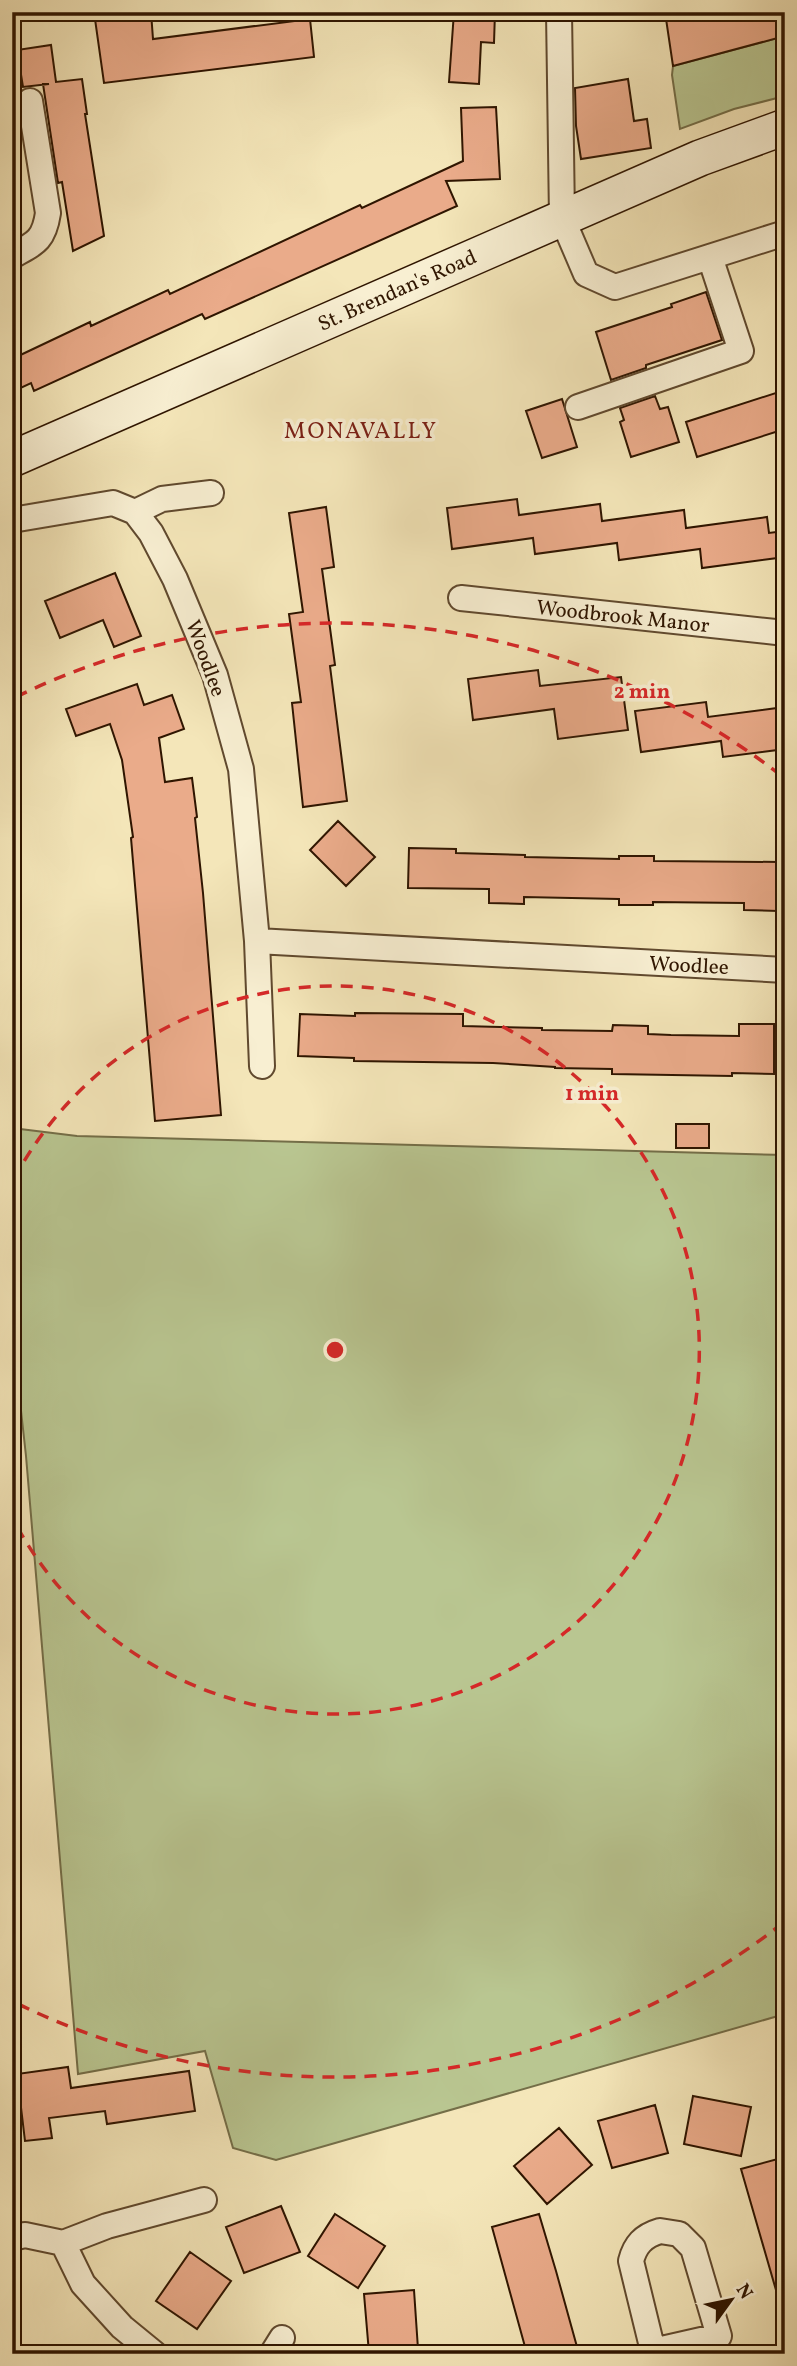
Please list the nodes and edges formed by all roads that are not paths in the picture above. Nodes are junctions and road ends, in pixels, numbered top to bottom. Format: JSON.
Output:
{"nodes":[{"id":1,"x":559,"y":12,"type":"edge"},
{"id":2,"x":30,"y":101,"type":"dead end"},
{"id":3,"x":785,"y":127,"type":"edge"},
{"id":4,"x":562,"y":218,"type":"junction"},
{"id":5,"x":785,"y":233,"type":"edge"},
{"id":6,"x":12,"y":256,"type":"edge"},
{"id":7,"x":710,"y":257,"type":"junction"},
{"id":8,"x":578,"y":407,"type":"dead end"},
{"id":9,"x":12,"y":459,"type":"edge"},
{"id":10,"x":211,"y":493,"type":"dead end"},
{"id":11,"x":135,"y":512,"type":"junction"},
{"id":12,"x":12,"y":520,"type":"edge"},
{"id":13,"x":461,"y":598,"type":"dead end"},
{"id":14,"x":785,"y":633,"type":"edge"},
{"id":15,"x":257,"y":941,"type":"junction"},
{"id":16,"x":785,"y":970,"type":"edge"},
{"id":17,"x":262,"y":1066,"type":"dead end"},
{"id":18,"x":204,"y":2200,"type":"dead end"},
{"id":19,"x":12,"y":2238,"type":"edge"},
{"id":20,"x":63,"y":2242,"type":"junction"},
{"id":21,"x":681,"y":2350,"type":"edge"},
{"id":22,"x":155,"y":2354,"type":"edge"}],
"edges":[{"from":1,"to":4,"type":"street"},
{"from":2,"to":6,"type":"street"},
{"from":3,"to":4,"type":"main road","name":"St. Brendan's Road"},
{"from":4,"to":7,"type":"street"},
{"from":4,"to":9,"type":"main road","name":"St. Brendan's Road"},
{"from":5,"to":7,"type":"street"},
{"from":7,"to":8,"type":"street"},
{"from":10,"to":11,"type":"street"},
{"from":11,"to":12,"type":"street"},
{"from":11,"to":15,"type":"street","name":"Woodlee"},
{"from":13,"to":14,"type":"street","name":"Woodbrook Manor"},
{"from":15,"to":16,"type":"street","name":"Woodlee"},
{"from":15,"to":17,"type":"street","name":"Woodlee"},
{"from":18,"to":20,"type":"street"},
{"from":19,"to":20,"type":"street"},
{"from":20,"to":22,"type":"street"},
{"from":21,"to":21,"type":"street"}]}
